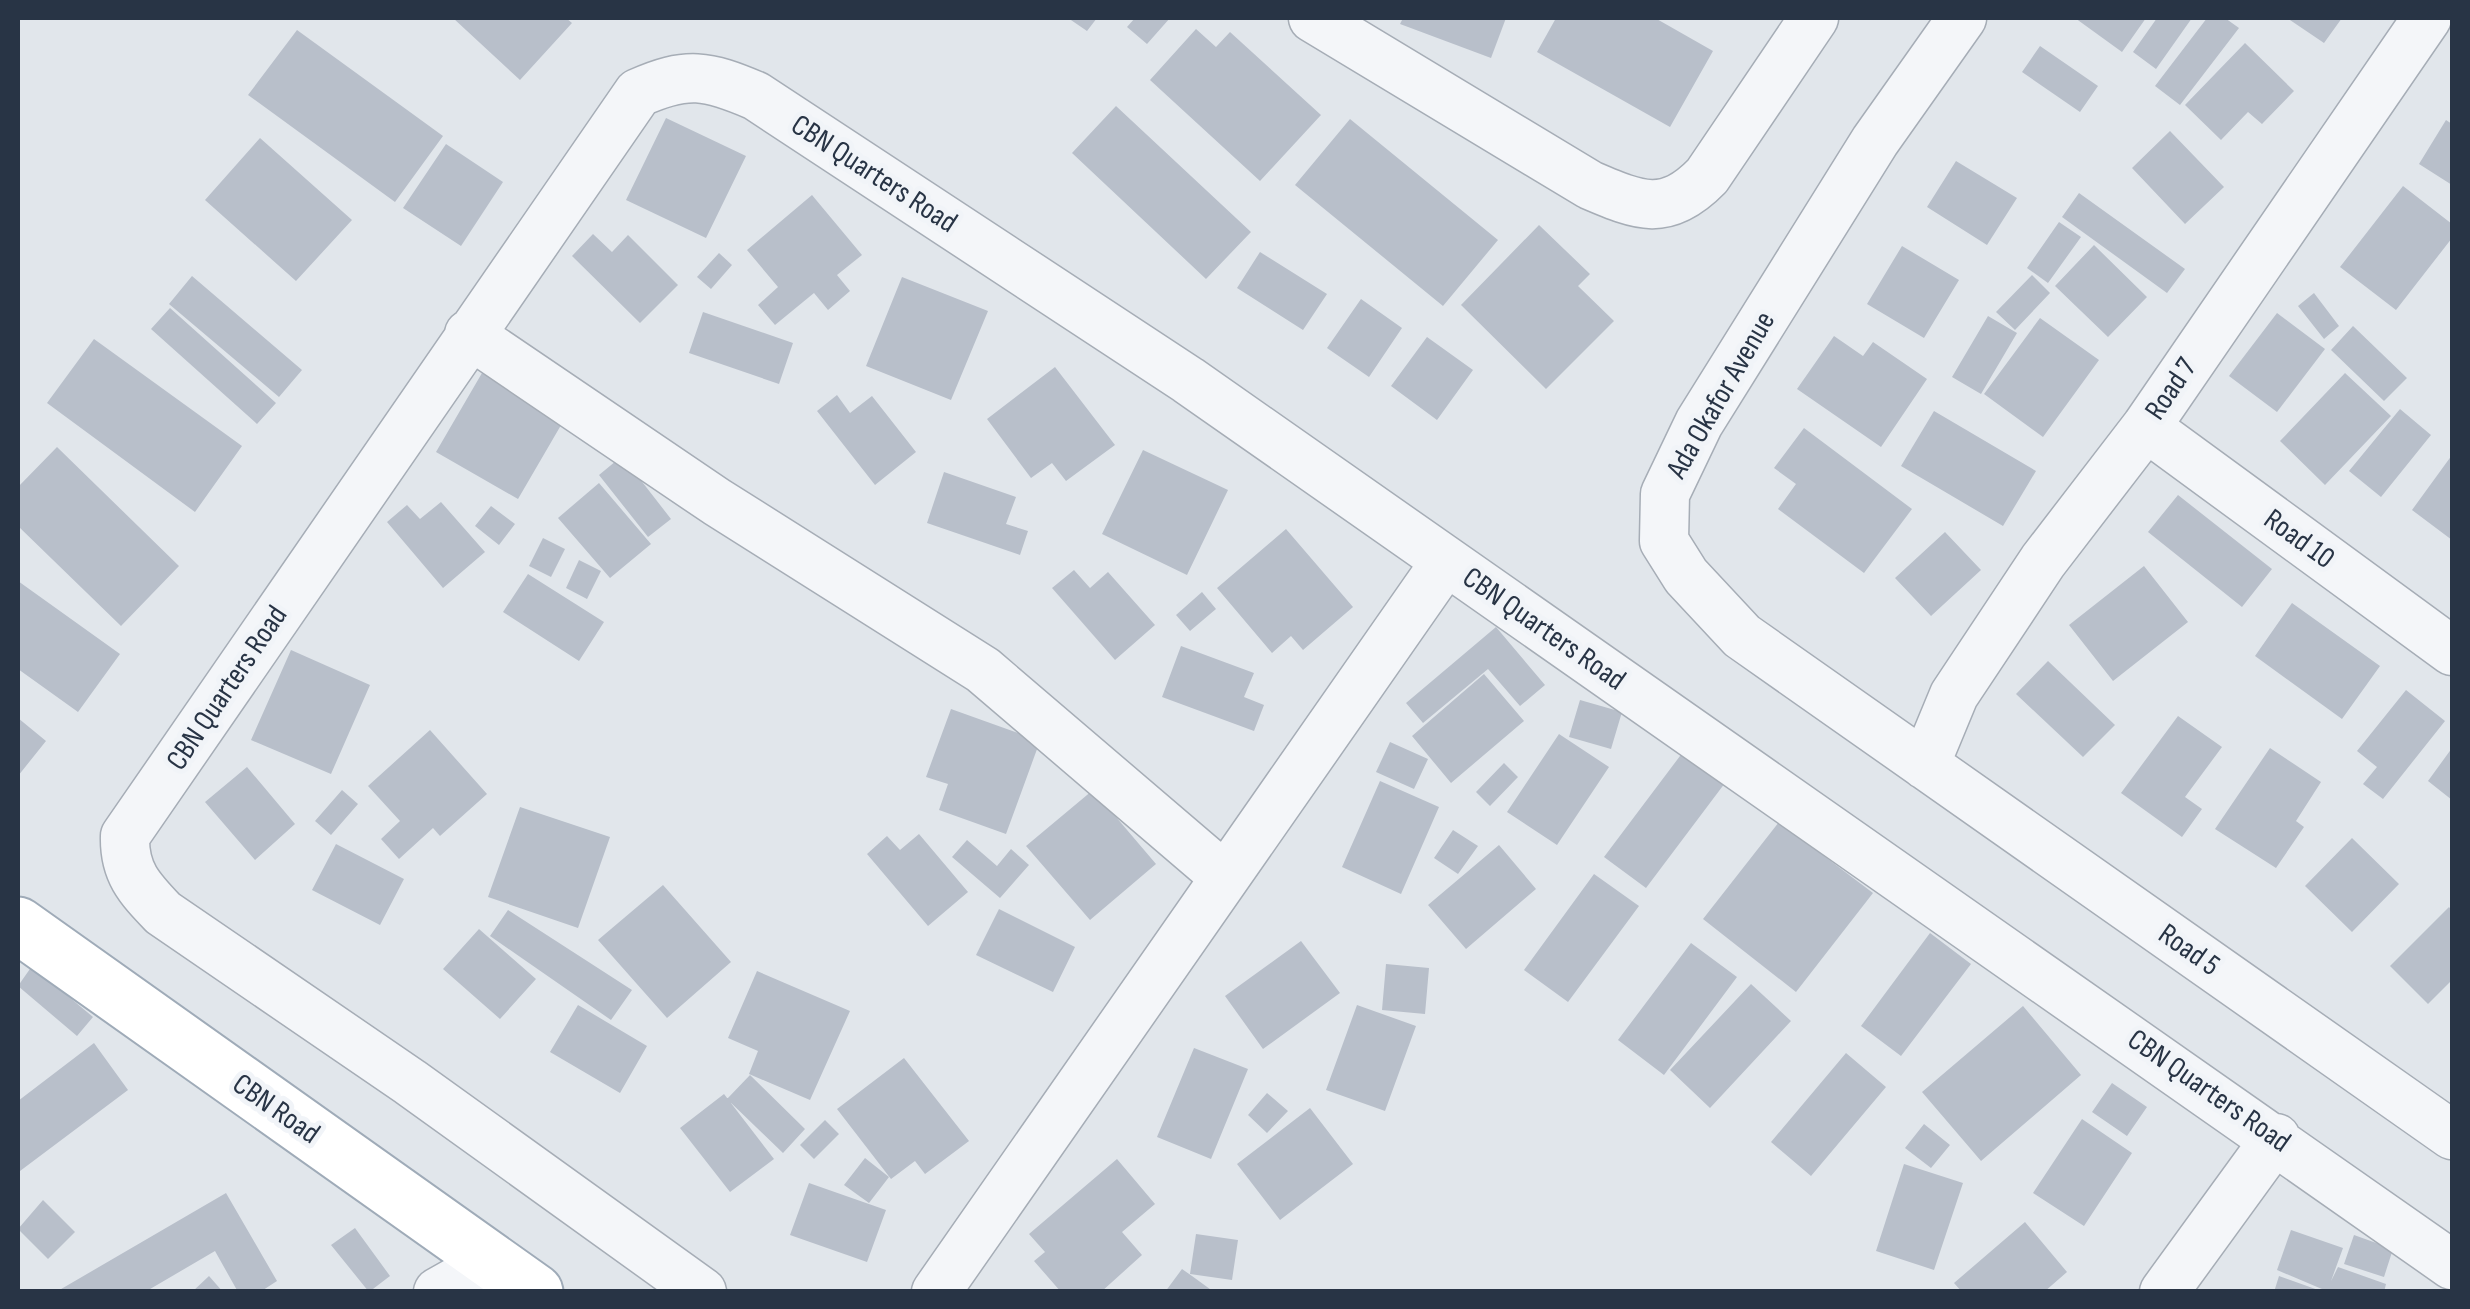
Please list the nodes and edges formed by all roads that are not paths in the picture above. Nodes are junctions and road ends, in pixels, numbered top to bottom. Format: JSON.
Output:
{"nodes":[{"id":1,"x":1313,"y":18,"type":"edge"},
{"id":2,"x":1814,"y":18,"type":"edge"},
{"id":3,"x":1962,"y":18,"type":"edge"},
{"id":4,"x":2426,"y":18,"type":"edge"},
{"id":5,"x":469,"y":334,"type":"junction"},
{"id":6,"x":2146,"y":428,"type":"junction"},
{"id":7,"x":1446,"y":561,"type":"junction"},
{"id":8,"x":2452,"y":650,"type":"edge"},
{"id":9,"x":1925,"y":766,"type":"junction"},
{"id":10,"x":1225,"y":877,"type":"junction"},
{"id":11,"x":18,"y":925,"type":"edge"},
{"id":12,"x":2452,"y":1135,"type":"edge"},
{"id":13,"x":2276,"y":1138,"type":"junction"},
{"id":14,"x":2452,"y":1265,"type":"edge"},
{"id":15,"x":514,"y":1276,"type":"edge"},
{"id":16,"x":438,"y":1292,"type":"edge"},
{"id":17,"x":702,"y":1292,"type":"edge"},
{"id":18,"x":936,"y":1292,"type":"edge"},
{"id":19,"x":2164,"y":1292,"type":"edge"}],
"edges":[{"from":1,"to":2,"type":"street"},
{"from":3,"to":9,"type":"street","name":"Ada Okafor Avenue"},
{"from":4,"to":6,"type":"street","name":"Road 7"},
{"from":5,"to":7,"type":"street","name":"CBN Quarters Road"},
{"from":5,"to":10,"type":"street"},
{"from":5,"to":17,"type":"street","name":"CBN Quarters Road"},
{"from":6,"to":8,"type":"street","name":"Road 10"},
{"from":6,"to":9,"type":"street","name":"Road 7"},
{"from":7,"to":10,"type":"street"},
{"from":7,"to":13,"type":"street","name":"CBN Quarters Road"},
{"from":9,"to":12,"type":"street","name":"Road 5"},
{"from":10,"to":18,"type":"street"},
{"from":11,"to":15,"type":"main road","name":"CBN Road"},
{"from":13,"to":14,"type":"street","name":"CBN Quarters Road"},
{"from":13,"to":19,"type":"street"},
{"from":15,"to":16,"type":"street"}]}
